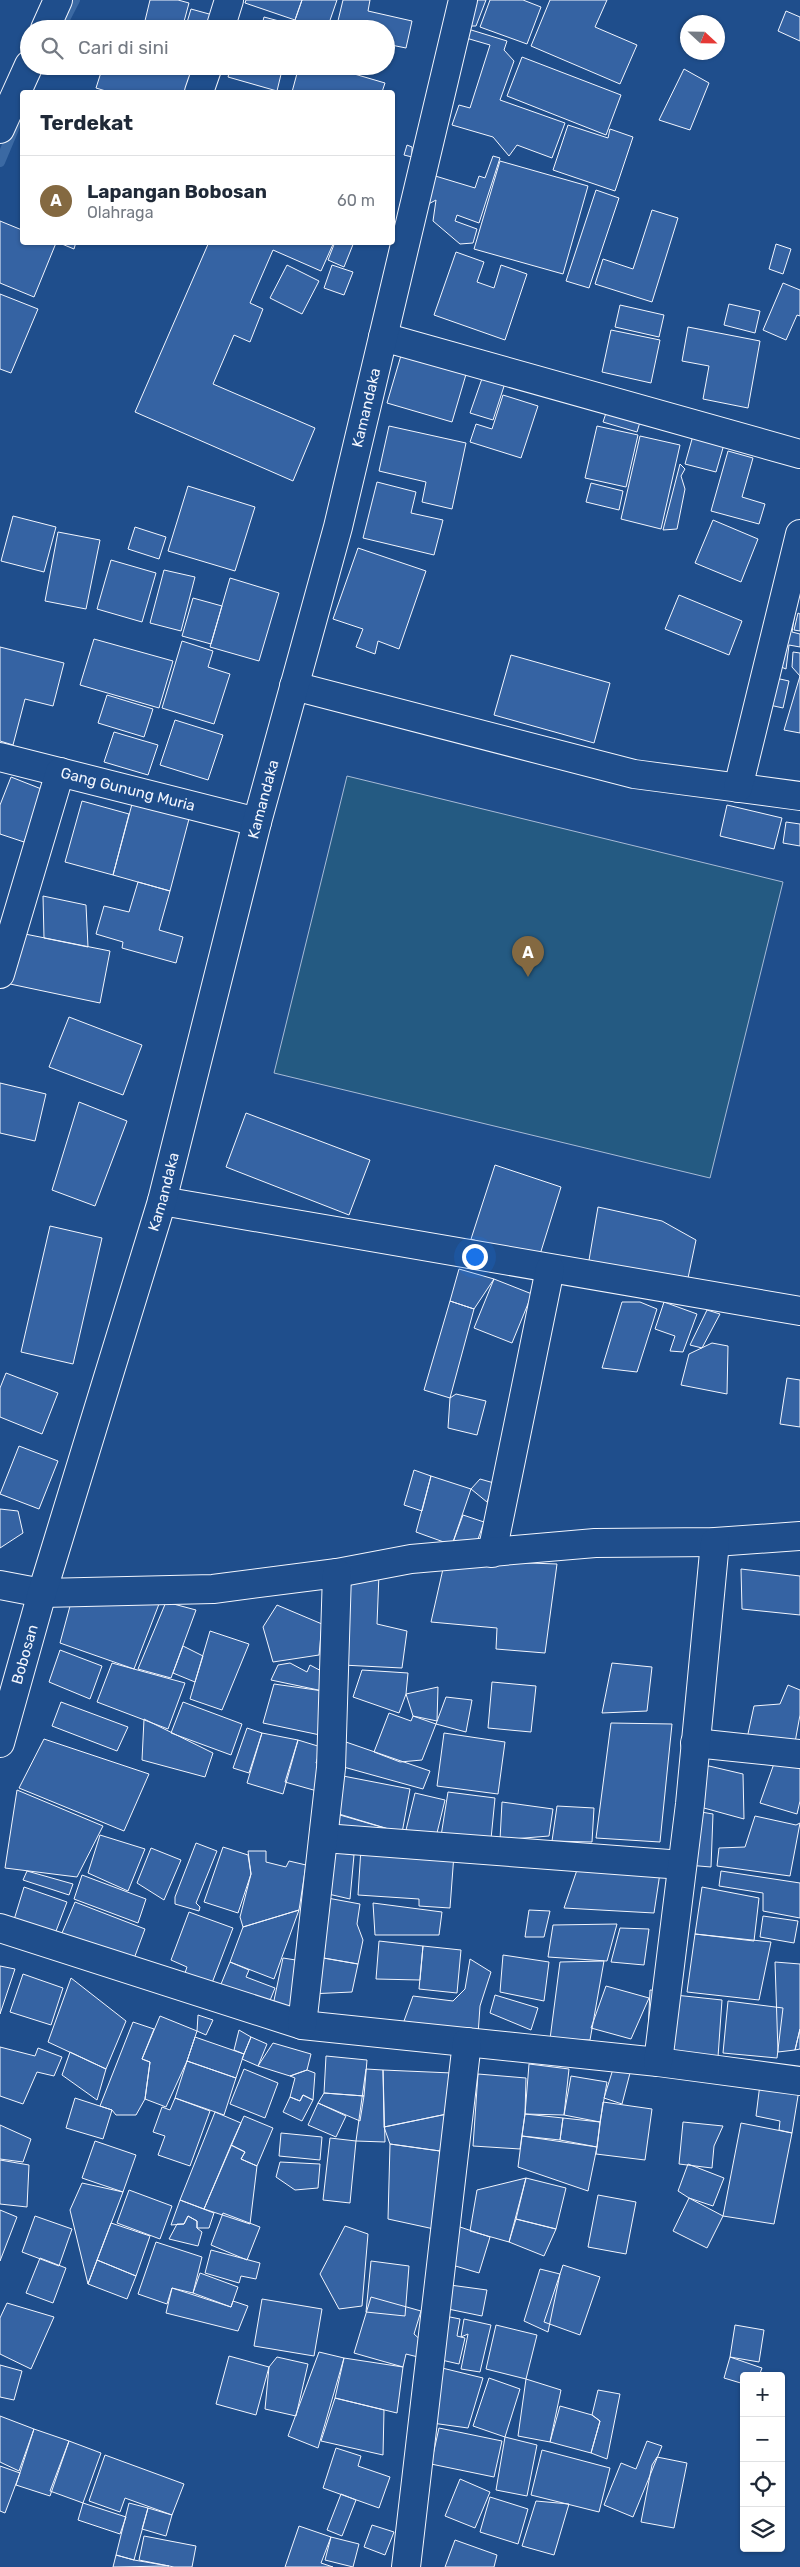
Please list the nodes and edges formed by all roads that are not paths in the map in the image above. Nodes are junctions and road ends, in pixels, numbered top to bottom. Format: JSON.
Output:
{"nodes":[{"id":1,"x":58,"y":0,"type":"edge"},
{"id":2,"x":229,"y":0,"type":"edge"},
{"id":3,"x":463,"y":0,"type":"edge"},
{"id":4,"x":49,"y":20,"type":"edge"},
{"id":5,"x":223,"y":20,"type":"edge"},
{"id":6,"x":24,"y":75,"type":"edge"},
{"id":7,"x":205,"y":75,"type":"edge"},
{"id":8,"x":200,"y":90,"type":"edge"},
{"id":9,"x":0,"y":129,"type":"edge"},
{"id":10,"x":383,"y":338,"type":"junction"},
{"id":11,"x":800,"y":454,"type":"edge"},
{"id":12,"x":800,"y":534,"type":"edge"},
{"id":13,"x":294,"y":686,"type":"junction"},
{"id":14,"x":0,"y":757,"type":"edge"},
{"id":15,"x":60,"y":772,"type":"junction"},
{"id":16,"x":738,"y":788,"type":"junction"},
{"id":17,"x":800,"y":796,"type":"edge"},
{"id":18,"x":257,"y":822,"type":"junction"},
{"id":19,"x":0,"y":974,"type":"edge"},
{"id":20,"x":162,"y":1201,"type":"junction"},
{"id":21,"x":550,"y":1268,"type":"junction"},
{"id":22,"x":800,"y":1312,"type":"edge"},
{"id":23,"x":800,"y":1536,"type":"edge"},
{"id":24,"x":714,"y":1542,"type":"junction"},
{"id":25,"x":492,"y":1553,"type":"junction"},
{"id":26,"x":337,"y":1573,"type":"junction"},
{"id":27,"x":0,"y":1585,"type":"edge"},
{"id":28,"x":42,"y":1593,"type":"junction"},
{"id":29,"x":0,"y":1742,"type":"edge"},
{"id":30,"x":695,"y":1743,"type":"junction"},
{"id":31,"x":800,"y":1754,"type":"edge"},
{"id":32,"x":324,"y":1838,"type":"junction"},
{"id":33,"x":682,"y":1865,"type":"junction"},
{"id":34,"x":0,"y":1928,"type":"edge"},
{"id":35,"x":302,"y":2025,"type":"junction"},
{"id":36,"x":467,"y":2042,"type":"junction"},
{"id":37,"x":658,"y":2062,"type":"junction"},
{"id":38,"x":800,"y":2080,"type":"edge"},
{"id":39,"x":406,"y":2567,"type":"edge"}],
"edges":[{"from":1,"to":4,"type":"street"},
{"from":2,"to":5,"type":"street"},
{"from":3,"to":10,"type":"street","name":"Kamandaka"},
{"from":6,"to":9,"type":"street"},
{"from":7,"to":8,"type":"street"},
{"from":10,"to":11,"type":"street"},
{"from":10,"to":13,"type":"street","name":"Kamandaka"},
{"from":12,"to":16,"type":"street"},
{"from":13,"to":16,"type":"street"},
{"from":13,"to":18,"type":"street","name":"Kamandaka"},
{"from":14,"to":15,"type":"street","name":"Gang Gunung Muria"},
{"from":15,"to":18,"type":"street","name":"Gang Gunung Muria"},
{"from":15,"to":19,"type":"street"},
{"from":16,"to":17,"type":"street"},
{"from":18,"to":20,"type":"street","name":"Kamandaka"},
{"from":20,"to":21,"type":"street"},
{"from":20,"to":28,"type":"street","name":"Kamandaka"},
{"from":21,"to":22,"type":"street"},
{"from":21,"to":25,"type":"street"},
{"from":23,"to":24,"type":"street"},
{"from":24,"to":25,"type":"street"},
{"from":24,"to":30,"type":"street"},
{"from":25,"to":26,"type":"street"},
{"from":26,"to":28,"type":"street"},
{"from":26,"to":32,"type":"street"},
{"from":27,"to":28,"type":"street"},
{"from":28,"to":29,"type":"street","name":"Bobosan"},
{"from":30,"to":31,"type":"street"},
{"from":30,"to":33,"type":"street"},
{"from":32,"to":33,"type":"street"},
{"from":32,"to":35,"type":"street"},
{"from":33,"to":37,"type":"street"},
{"from":34,"to":35,"type":"street"},
{"from":35,"to":36,"type":"street"},
{"from":36,"to":37,"type":"street"},
{"from":36,"to":39,"type":"street"},
{"from":37,"to":38,"type":"street"}]}
